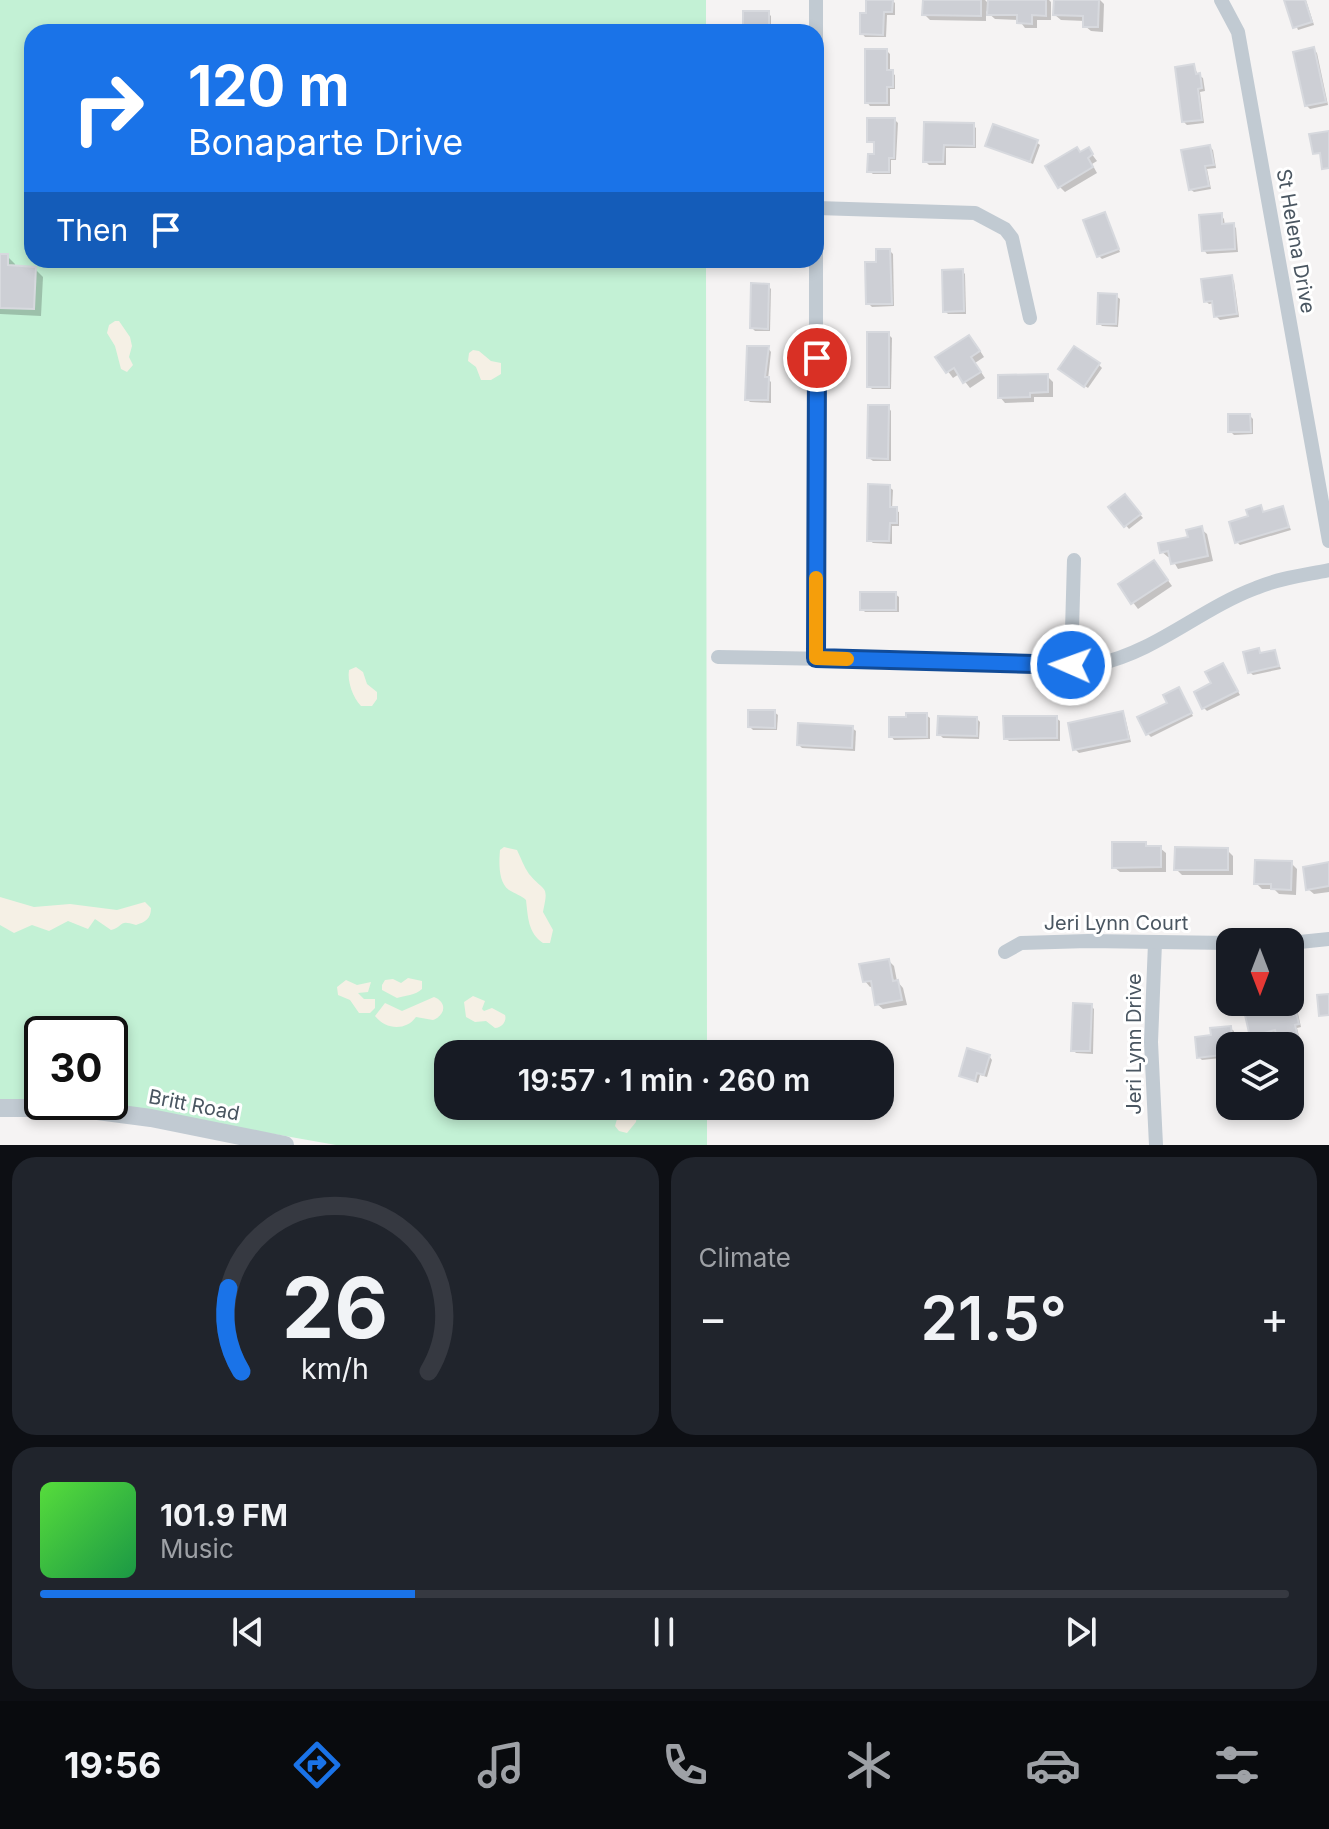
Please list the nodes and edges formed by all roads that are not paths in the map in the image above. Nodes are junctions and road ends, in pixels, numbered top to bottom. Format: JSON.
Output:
{"nodes":[{"id":1,"x":816,"y":0,"type":"edge"},
{"id":2,"x":1221,"y":0,"type":"edge"},
{"id":3,"x":816,"y":24,"type":"edge"},
{"id":4,"x":824,"y":208,"type":"edge"},
{"id":5,"x":817,"y":268,"type":"edge"},
{"id":6,"x":1030,"y":318,"type":"dead end"},
{"id":7,"x":1329,"y":541,"type":"edge"},
{"id":8,"x":1074,"y":560,"type":"dead end"},
{"id":9,"x":1329,"y":570,"type":"edge"},
{"id":10,"x":718,"y":657,"type":"dead end"},
{"id":11,"x":816,"y":658,"type":"junction"},
{"id":12,"x":1071,"y":665,"type":"junction"},
{"id":13,"x":1329,"y":939,"type":"edge"},
{"id":14,"x":1304,"y":942,"type":"edge"},
{"id":15,"x":1155,"y":943,"type":"junction"},
{"id":16,"x":1216,"y":943,"type":"edge"},
{"id":17,"x":1005,"y":952,"type":"dead end"},
{"id":18,"x":0,"y":1108,"type":"edge"},
{"id":19,"x":243,"y":1141,"type":"edge"},
{"id":20,"x":285,"y":1145,"type":"edge"},
{"id":21,"x":1156,"y":1145,"type":"edge"}],
"edges":[{"from":1,"to":3,"type":"street"},
{"from":2,"to":7,"type":"street","name":"St Helena Drive"},
{"from":4,"to":6,"type":"street"},
{"from":5,"to":11,"type":"street"},
{"from":8,"to":12,"type":"street"},
{"from":9,"to":12,"type":"street"},
{"from":10,"to":11,"type":"street"},
{"from":11,"to":12,"type":"street"},
{"from":13,"to":14,"type":"street"},
{"from":15,"to":16,"type":"street","name":"Jeri Lynn Court"},
{"from":15,"to":17,"type":"street","name":"Jeri Lynn Court"},
{"from":15,"to":21,"type":"street","name":"Jeri Lynn Drive"},
{"from":18,"to":19,"type":"street","name":"Britt Road"},
{"from":19,"to":20,"type":"street","name":"Britt Road"}]}
